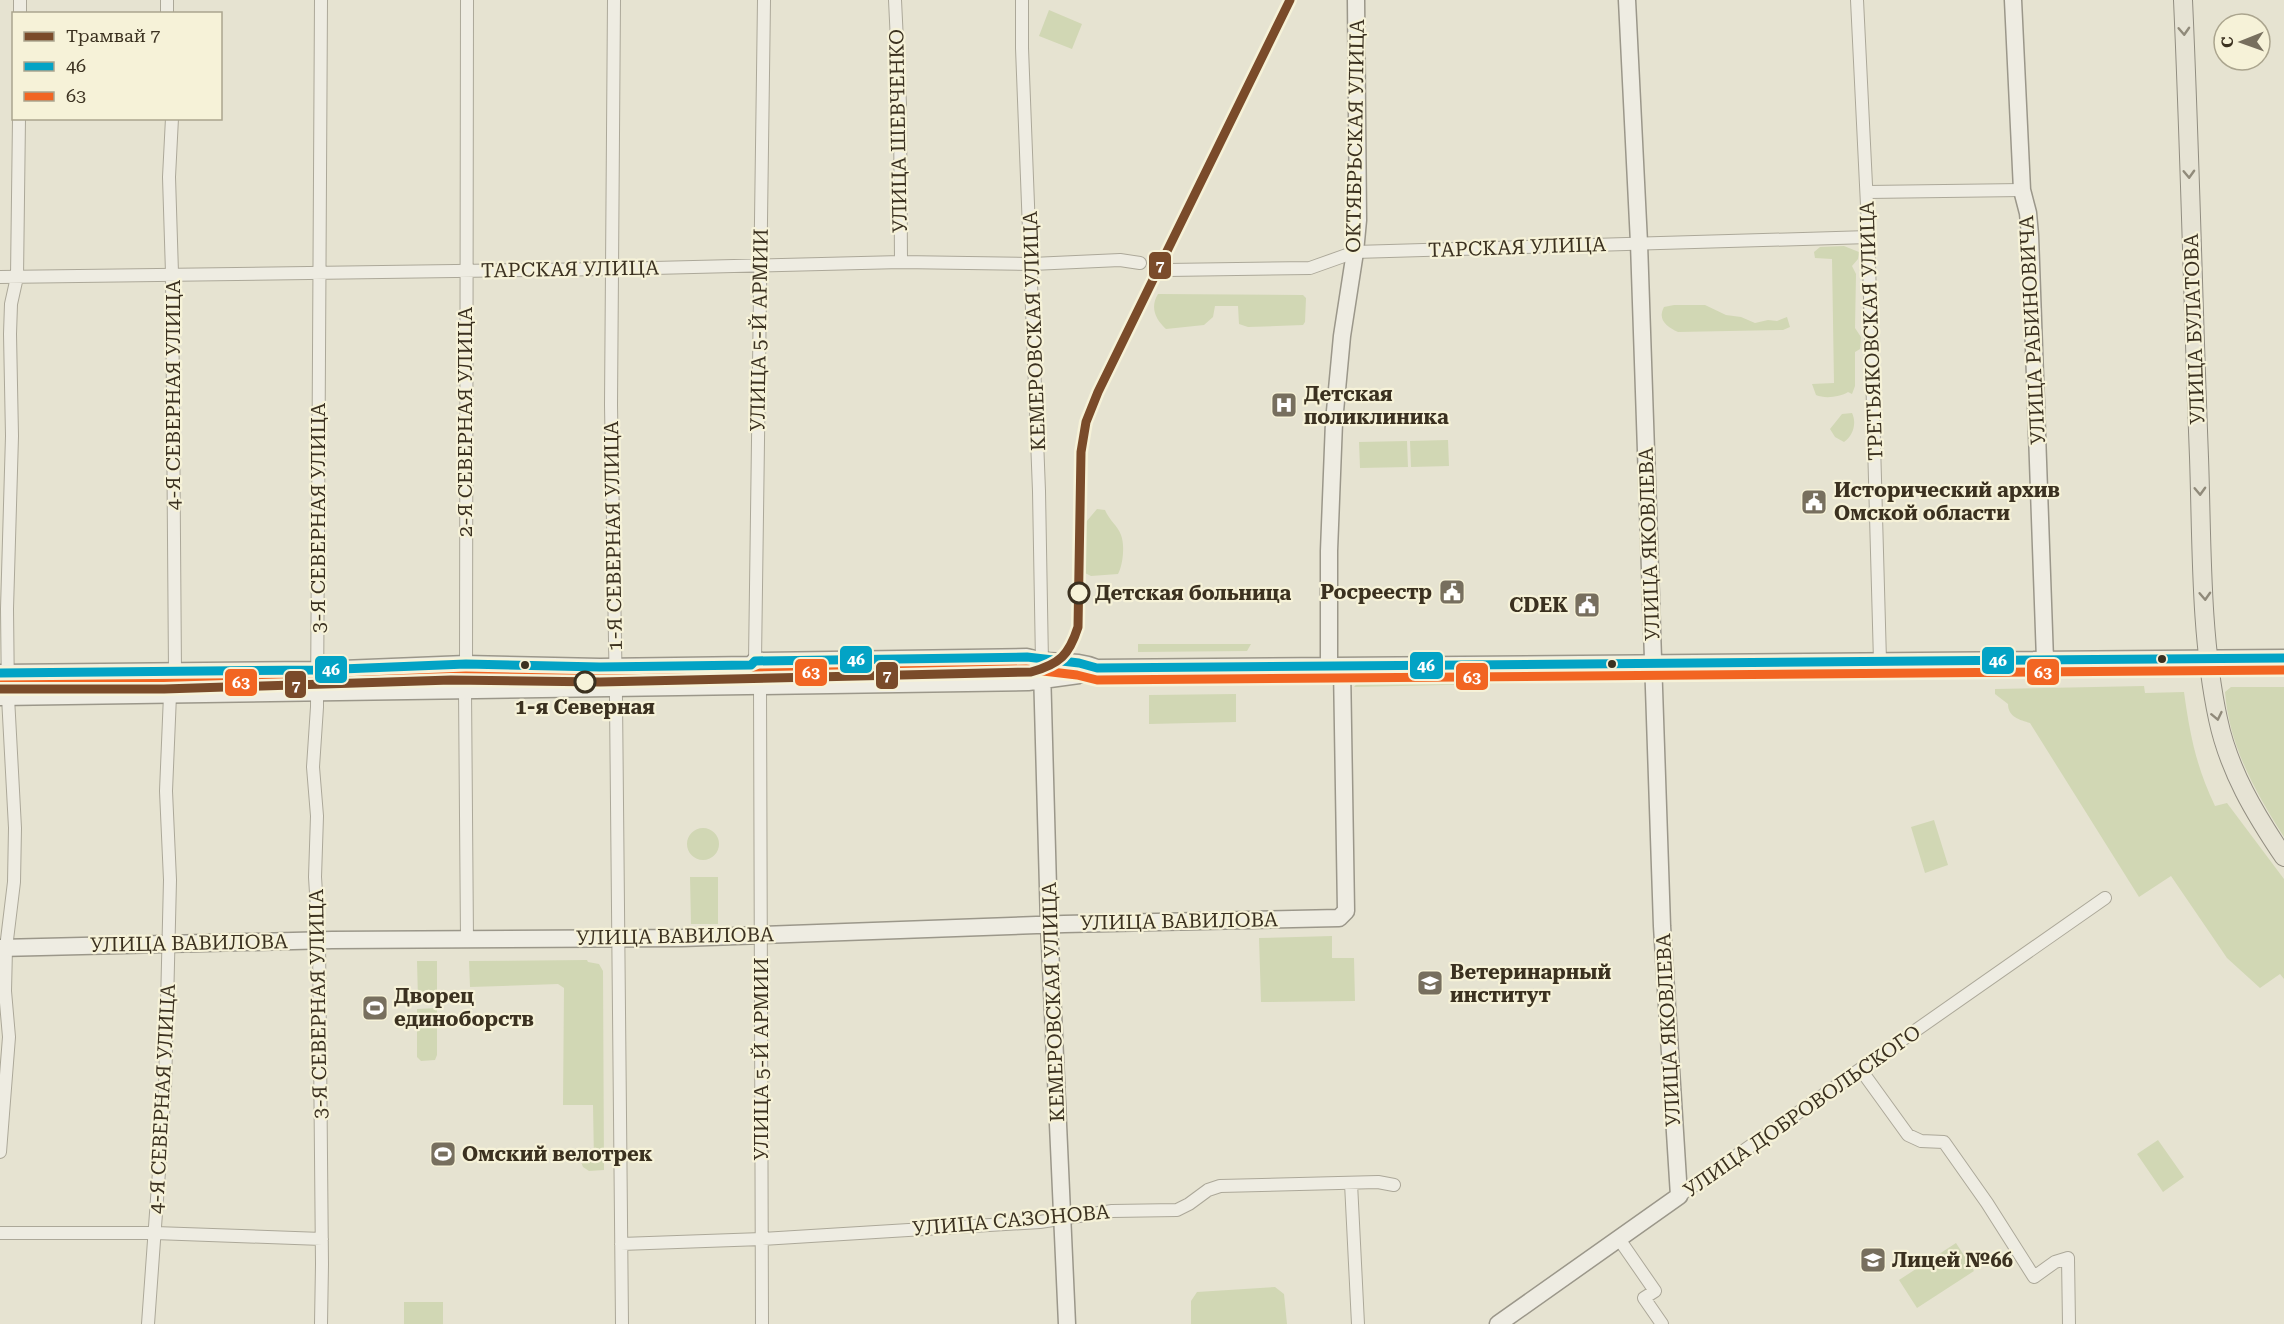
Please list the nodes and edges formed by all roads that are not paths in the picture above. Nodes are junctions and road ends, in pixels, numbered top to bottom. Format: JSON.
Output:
{"nodes":[{"id":1,"x":321,"y":0,"type":"edge"},
{"id":2,"x":466,"y":0,"type":"edge"},
{"id":3,"x":614,"y":0,"type":"edge"},
{"id":4,"x":764,"y":0,"type":"edge"},
{"id":5,"x":895,"y":0,"type":"edge"},
{"id":6,"x":1022,"y":0,"type":"edge"},
{"id":7,"x":1356,"y":0,"type":"edge"},
{"id":8,"x":1628,"y":0,"type":"edge"},
{"id":9,"x":1857,"y":0,"type":"edge"},
{"id":10,"x":2013,"y":0,"type":"edge"},
{"id":11,"x":2183,"y":0,"type":"edge"},
{"id":12,"x":19,"y":120,"type":"edge"},
{"id":13,"x":172,"y":120,"type":"edge"},
{"id":14,"x":2022,"y":190,"type":"junction"},
{"id":15,"x":1867,"y":192,"type":"junction"},
{"id":16,"x":1869,"y":237,"type":"junction"},
{"id":17,"x":1639,"y":243,"type":"junction"},
{"id":18,"x":1355,"y":252,"type":"junction"},
{"id":19,"x":901,"y":262,"type":"junction"},
{"id":20,"x":1140,"y":263,"type":"dead end"},
{"id":21,"x":1032,"y":264,"type":"junction"},
{"id":22,"x":759,"y":266,"type":"junction"},
{"id":23,"x":613,"y":269,"type":"junction"},
{"id":24,"x":465,"y":270,"type":"junction"},
{"id":25,"x":1167,"y":270,"type":"dead end"},
{"id":26,"x":319,"y":272,"type":"junction"},
{"id":27,"x":172,"y":273,"type":"junction"},
{"id":28,"x":0,"y":277,"type":"edge"},
{"id":29,"x":17,"y":277,"type":"junction"},
{"id":30,"x":2284,"y":657,"type":"edge"},
{"id":31,"x":2208,"y":658,"type":"junction"},
{"id":32,"x":2045,"y":660,"type":"junction"},
{"id":33,"x":755,"y":661,"type":"junction"},
{"id":34,"x":1880,"y":661,"type":"junction"},
{"id":35,"x":1042,"y":662,"type":"junction"},
{"id":36,"x":1652,"y":663,"type":"junction"},
{"id":37,"x":466,"y":664,"type":"junction"},
{"id":38,"x":1336,"y":666,"type":"junction"},
{"id":39,"x":615,"y":667,"type":"junction"},
{"id":40,"x":1097,"y":668,"type":"junction"},
{"id":41,"x":317,"y":670,"type":"junction"},
{"id":42,"x":175,"y":672,"type":"junction"},
{"id":43,"x":4,"y":673,"type":"edge"},
{"id":44,"x":1042,"y":680,"type":"junction"},
{"id":45,"x":760,"y":686,"type":"junction"},
{"id":46,"x":616,"y":688,"type":"junction"},
{"id":47,"x":465,"y":690,"type":"junction"},
{"id":48,"x":317,"y":693,"type":"junction"},
{"id":49,"x":170,"y":695,"type":"junction"},
{"id":50,"x":4,"y":697,"type":"edge"},
{"id":51,"x":2284,"y":857,"type":"edge"},
{"id":52,"x":2105,"y":898,"type":"dead end"},
{"id":53,"x":1346,"y":911,"type":"joint"},
{"id":54,"x":1049,"y":924,"type":"junction"},
{"id":55,"x":760,"y":935,"type":"junction"},
{"id":56,"x":618,"y":938,"type":"junction"},
{"id":57,"x":467,"y":939,"type":"junction"},
{"id":58,"x":319,"y":940,"type":"junction"},
{"id":59,"x":169,"y":943,"type":"junction"},
{"id":60,"x":3,"y":948,"type":"edge"},
{"id":61,"x":1861,"y":1070,"type":"junction"},
{"id":62,"x":0,"y":1152,"type":"edge"},
{"id":63,"x":1351,"y":1183,"type":"junction"},
{"id":64,"x":1394,"y":1185,"type":"dead end"},
{"id":65,"x":1679,"y":1196,"type":"junction"},
{"id":66,"x":1062,"y":1219,"type":"junction"},
{"id":67,"x":0,"y":1233,"type":"edge"},
{"id":68,"x":155,"y":1233,"type":"junction"},
{"id":69,"x":322,"y":1239,"type":"junction"},
{"id":70,"x":762,"y":1239,"type":"junction"},
{"id":71,"x":1619,"y":1239,"type":"junction"},
{"id":72,"x":621,"y":1244,"type":"junction"},
{"id":73,"x":148,"y":1324,"type":"edge"},
{"id":74,"x":321,"y":1324,"type":"edge"},
{"id":75,"x":622,"y":1324,"type":"edge"},
{"id":76,"x":762,"y":1324,"type":"edge"},
{"id":77,"x":1067,"y":1324,"type":"edge"},
{"id":78,"x":1358,"y":1324,"type":"edge"},
{"id":79,"x":1498,"y":1324,"type":"edge"},
{"id":80,"x":1662,"y":1324,"type":"edge"},
{"id":81,"x":2069,"y":1324,"type":"edge"}],
"edges":[{"from":1,"to":26,"type":"street","name":"3-Я СЕВЕРНАЯ УЛИЦА"},
{"from":2,"to":24,"type":"street","name":"2-Я СЕВЕРНАЯ УЛИЦА"},
{"from":3,"to":23,"type":"street","name":"1-Я СЕВЕРНАЯ УЛИЦА"},
{"from":4,"to":22,"type":"street","name":"УЛИЦА 5-Й АРМИИ"},
{"from":5,"to":19,"type":"street","name":"УЛИЦА ШЕВЧЕНКО"},
{"from":6,"to":21,"type":"street","name":"КЕМЕРОВСКАЯ УЛИЦА"},
{"from":7,"to":18,"type":"street","name":"ОКТЯБРЬСКАЯ УЛИЦА"},
{"from":8,"to":17,"type":"street","name":"УЛИЦА ЯКОВЛЕВА"},
{"from":9,"to":15,"type":"street","name":"ТРЕТЬЯКОВСКАЯ УЛИЦА"},
{"from":10,"to":14,"type":"street","name":"УЛИЦА РАБИНОВИЧА"},
{"from":11,"to":31,"type":"main road","name":"УЛИЦА БУЛАТОВА","one_way":true},
{"from":12,"to":29,"type":"street"},
{"from":13,"to":27,"type":"street","name":"4-Я СЕВЕРНАЯ УЛИЦА"},
{"from":14,"to":15,"type":"street"},
{"from":14,"to":32,"type":"street","name":"УЛИЦА РАБИНОВИЧА"},
{"from":15,"to":16,"type":"street","name":"ТРЕТЬЯКОВСКАЯ УЛИЦА"},
{"from":16,"to":17,"type":"street","name":"ТАРСКАЯ УЛИЦА"},
{"from":16,"to":34,"type":"street","name":"ТРЕТЬЯКОВСКАЯ УЛИЦА"},
{"from":17,"to":18,"type":"street","name":"ТАРСКАЯ УЛИЦА"},
{"from":17,"to":36,"type":"street","name":"УЛИЦА ЯКОВЛЕВА"},
{"from":18,"to":25,"type":"street","name":"ТАРСКАЯ УЛИЦА"},
{"from":18,"to":38,"type":"street","name":"ОКТЯБРЬСКАЯ УЛИЦА"},
{"from":19,"to":21,"type":"street","name":"ТАРСКАЯ УЛИЦА"},
{"from":19,"to":22,"type":"street","name":"ТАРСКАЯ УЛИЦА"},
{"from":20,"to":21,"type":"street","name":"ТАРСКАЯ УЛИЦА"},
{"from":21,"to":35,"type":"street","name":"КЕМЕРОВСКАЯ УЛИЦА"},
{"from":22,"to":23,"type":"street","name":"ТАРСКАЯ УЛИЦА"},
{"from":22,"to":33,"type":"street","name":"УЛИЦА 5-Й АРМИИ"},
{"from":23,"to":24,"type":"street","name":"ТАРСКАЯ УЛИЦА"},
{"from":23,"to":39,"type":"street","name":"1-Я СЕВЕРНАЯ УЛИЦА"},
{"from":24,"to":26,"type":"street","name":"ТАРСКАЯ УЛИЦА"},
{"from":24,"to":37,"type":"street","name":"2-Я СЕВЕРНАЯ УЛИЦА"},
{"from":26,"to":27,"type":"street","name":"ТАРСКАЯ УЛИЦА"},
{"from":26,"to":41,"type":"street","name":"3-Я СЕВЕРНАЯ УЛИЦА"},
{"from":27,"to":29,"type":"street","name":"ТАРСКАЯ УЛИЦА"},
{"from":27,"to":42,"type":"street","name":"4-Я СЕВЕРНАЯ УЛИЦА"},
{"from":28,"to":29,"type":"street","name":"ТАРСКАЯ УЛИЦА"},
{"from":29,"to":43,"type":"street"},
{"from":30,"to":31,"type":"street"},
{"from":31,"to":32,"type":"street"},
{"from":31,"to":51,"type":"main road","name":"УЛИЦА БУЛАТОВА","one_way":true},
{"from":32,"to":34,"type":"street"},
{"from":33,"to":35,"type":"street"},
{"from":33,"to":39,"type":"street"},
{"from":34,"to":36,"type":"street"},
{"from":35,"to":40,"type":"street"},
{"from":35,"to":44,"type":"street","name":"КЕМЕРОВСКАЯ УЛИЦА"},
{"from":36,"to":38,"type":"street"},
{"from":36,"to":65,"type":"street","name":"УЛИЦА ЯКОВЛЕВА"},
{"from":37,"to":39,"type":"street"},
{"from":37,"to":41,"type":"street"},
{"from":38,"to":40,"type":"street"},
{"from":38,"to":53,"type":"street","name":"ОКТЯБРЬСКАЯ УЛИЦА"},
{"from":39,"to":46,"type":"street","name":"1-Я СЕВЕРНАЯ УЛИЦА"},
{"from":40,"to":44,"type":"street"},
{"from":41,"to":42,"type":"street"},
{"from":41,"to":48,"type":"street","name":"3-Я СЕВЕРНАЯ УЛИЦА"},
{"from":42,"to":43,"type":"street"},
{"from":43,"to":50,"type":"street"},
{"from":44,"to":45,"type":"street"},
{"from":44,"to":54,"type":"street","name":"КЕМЕРОВСКАЯ УЛИЦА"},
{"from":45,"to":46,"type":"street"},
{"from":45,"to":55,"type":"street","name":"УЛИЦА 5-Й АРМИИ"},
{"from":46,"to":47,"type":"street"},
{"from":46,"to":56,"type":"street","name":"1-Я СЕВЕРНАЯ УЛИЦА"},
{"from":47,"to":48,"type":"street"},
{"from":47,"to":57,"type":"street"},
{"from":48,"to":49,"type":"street"},
{"from":48,"to":58,"type":"street","name":"3-Я СЕВЕРНАЯ УЛИЦА"},
{"from":49,"to":50,"type":"street"},
{"from":49,"to":59,"type":"street","name":"4-Я СЕВЕРНАЯ УЛИЦА"},
{"from":50,"to":60,"type":"street"},
{"from":52,"to":61,"type":"street","name":"УЛИЦА ДОБРОВОЛЬСКОГО"},
{"from":53,"to":54,"type":"street","name":"УЛИЦА ВАВИЛОВА"},
{"from":54,"to":55,"type":"street","name":"УЛИЦА ВАВИЛОВА"},
{"from":54,"to":66,"type":"street","name":"КЕМЕРОВСКАЯ УЛИЦА"},
{"from":55,"to":56,"type":"street","name":"УЛИЦА ВАВИЛОВА"},
{"from":55,"to":70,"type":"street","name":"УЛИЦА 5-Й АРМИИ"},
{"from":56,"to":57,"type":"street","name":"УЛИЦА ВАВИЛОВА"},
{"from":56,"to":72,"type":"street","name":"1-Я СЕВЕРНАЯ УЛИЦА"},
{"from":57,"to":58,"type":"street","name":"УЛИЦА ВАВИЛОВА"},
{"from":58,"to":59,"type":"street","name":"УЛИЦА ВАВИЛОВА"},
{"from":58,"to":69,"type":"street","name":"3-Я СЕВЕРНАЯ УЛИЦА"},
{"from":59,"to":60,"type":"street","name":"УЛИЦА ВАВИЛОВА"},
{"from":59,"to":68,"type":"street","name":"4-Я СЕВЕРНАЯ УЛИЦА"},
{"from":60,"to":62,"type":"street"},
{"from":61,"to":65,"type":"street","name":"УЛИЦА ДОБРОВОЛЬСКОГО"},
{"from":61,"to":81,"type":"street"},
{"from":63,"to":64,"type":"street","name":"УЛИЦА САЗОНОВА"},
{"from":63,"to":66,"type":"street","name":"УЛИЦА САЗОНОВА"},
{"from":63,"to":78,"type":"street"},
{"from":65,"to":71,"type":"street","name":"УЛИЦА ДОБРОВОЛЬСКОГО"},
{"from":66,"to":70,"type":"street","name":"УЛИЦА САЗОНОВА"},
{"from":66,"to":77,"type":"street","name":"КЕМЕРОВСКАЯ УЛИЦА"},
{"from":67,"to":68,"type":"street"},
{"from":68,"to":69,"type":"street"},
{"from":68,"to":73,"type":"street","name":"4-Я СЕВЕРНАЯ УЛИЦА"},
{"from":69,"to":74,"type":"street","name":"3-Я СЕВЕРНАЯ УЛИЦА"},
{"from":70,"to":72,"type":"street","name":"УЛИЦА САЗОНОВА"},
{"from":70,"to":76,"type":"street","name":"УЛИЦА 5-Й АРМИИ"},
{"from":71,"to":79,"type":"street","name":"УЛИЦА ДОБРОВОЛЬСКОГО"},
{"from":71,"to":80,"type":"street"},
{"from":72,"to":75,"type":"street","name":"1-Я СЕВЕРНАЯ УЛИЦА"}]}
